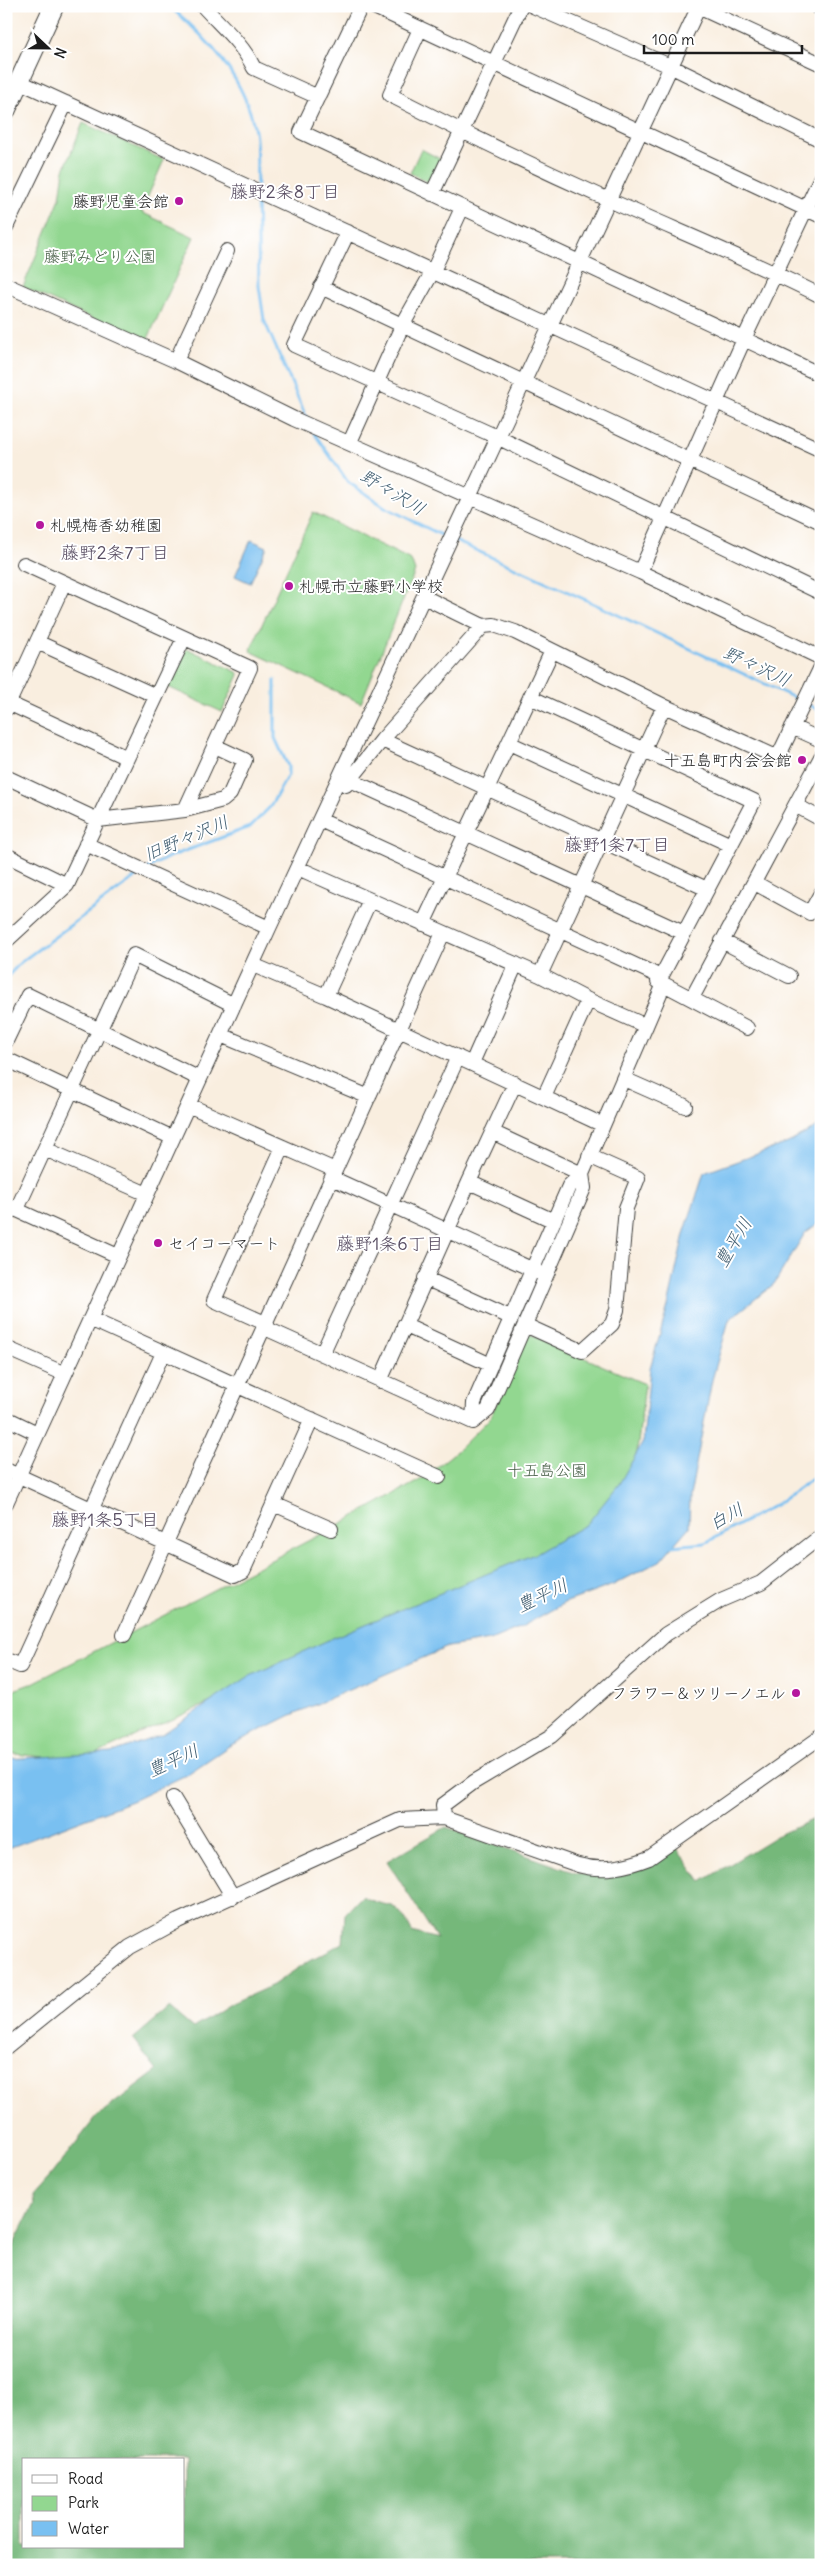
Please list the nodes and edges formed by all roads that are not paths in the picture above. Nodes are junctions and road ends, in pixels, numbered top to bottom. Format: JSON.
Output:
{"nodes":[{"id":1,"x":203,"y":6,"type":"edge"},
{"id":2,"x":361,"y":6,"type":"edge"},
{"id":3,"x":372,"y":6,"type":"edge"},
{"id":4,"x":521,"y":6,"type":"edge"},
{"id":5,"x":533,"y":6,"type":"edge"},
{"id":6,"x":816,"y":6,"type":"edge"},
{"id":7,"x":52,"y":7,"type":"edge"},
{"id":8,"x":698,"y":7,"type":"edge"},
{"id":9,"x":821,"y":9,"type":"edge"},
{"id":10,"x":420,"y":29,"type":"junction"},
{"id":11,"x":494,"y":64,"type":"junction"},
{"id":12,"x":821,"y":64,"type":"edge"},
{"id":13,"x":670,"y":66,"type":"junction"},
{"id":14,"x":20,"y":82,"type":"junction"},
{"id":15,"x":318,"y":97,"type":"junction"},
{"id":16,"x":66,"y":103,"type":"junction"},
{"id":17,"x":7,"y":109,"type":"edge"},
{"id":18,"x":640,"y":131,"type":"junction"},
{"id":19,"x":462,"y":132,"type":"junction"},
{"id":20,"x":821,"y":140,"type":"edge"},
{"id":21,"x":821,"y":177,"type":"edge"},
{"id":22,"x":432,"y":194,"type":"junction"},
{"id":23,"x":608,"y":200,"type":"junction"},
{"id":24,"x":462,"y":208,"type":"junction"},
{"id":25,"x":806,"y":208,"type":"junction"},
{"id":26,"x":821,"y":216,"type":"edge"},
{"id":27,"x":6,"y":227,"type":"edge"},
{"id":28,"x":348,"y":232,"type":"junction"},
{"id":29,"x":227,"y":251,"type":"dead end"},
{"id":30,"x":578,"y":262,"type":"junction"},
{"id":31,"x":433,"y":271,"type":"junction"},
{"id":32,"x":776,"y":273,"type":"junction"},
{"id":33,"x":6,"y":285,"type":"edge"},
{"id":34,"x":321,"y":287,"type":"junction"},
{"id":35,"x":821,"y":296,"type":"edge"},
{"id":36,"x":550,"y":324,"type":"junction"},
{"id":37,"x":402,"y":326,"type":"junction"},
{"id":38,"x":745,"y":337,"type":"junction"},
{"id":39,"x":176,"y":361,"type":"junction"},
{"id":40,"x":821,"y":374,"type":"edge"},
{"id":41,"x":522,"y":382,"type":"junction"},
{"id":42,"x":376,"y":383,"type":"junction"},
{"id":43,"x":718,"y":402,"type":"junction"},
{"id":44,"x":497,"y":437,"type":"junction"},
{"id":45,"x":350,"y":442,"type":"junction"},
{"id":46,"x":821,"y":450,"type":"edge"},
{"id":47,"x":691,"y":460,"type":"junction"},
{"id":48,"x":469,"y":496,"type":"junction"},
{"id":49,"x":664,"y":517,"type":"junction"},
{"id":50,"x":821,"y":522,"type":"edge"},
{"id":51,"x":24,"y":564,"type":"dead end"},
{"id":52,"x":640,"y":572,"type":"junction"},
{"id":53,"x":64,"y":583,"type":"junction"},
{"id":54,"x":821,"y":593,"type":"edge"},
{"id":55,"x":424,"y":598,"type":"junction"},
{"id":56,"x":483,"y":626,"type":"junction"},
{"id":57,"x":184,"y":638,"type":"junction"},
{"id":58,"x":37,"y":642,"type":"junction"},
{"id":59,"x":552,"y":651,"type":"junction"},
{"id":60,"x":820,"y":657,"type":"edge"},
{"id":61,"x":156,"y":696,"type":"junction"},
{"id":62,"x":530,"y":697,"type":"junction"},
{"id":63,"x":7,"y":705,"type":"edge"},
{"id":64,"x":664,"y":706,"type":"junction"},
{"id":65,"x":794,"y":724,"type":"junction"},
{"id":66,"x":382,"y":740,"type":"junction"},
{"id":67,"x":821,"y":740,"type":"edge"},
{"id":68,"x":510,"y":743,"type":"junction"},
{"id":69,"x":214,"y":746,"type":"junction"},
{"id":70,"x":644,"y":750,"type":"junction"},
{"id":71,"x":821,"y":757,"type":"edge"},
{"id":72,"x":127,"y":758,"type":"junction"},
{"id":73,"x":6,"y":777,"type":"edge"},
{"id":74,"x":350,"y":780,"type":"junction"},
{"id":75,"x":488,"y":789,"type":"junction"},
{"id":76,"x":622,"y":797,"type":"junction"},
{"id":77,"x":796,"y":806,"type":"junction"},
{"id":78,"x":185,"y":810,"type":"junction"},
{"id":79,"x":821,"y":818,"type":"edge"},
{"id":80,"x":98,"y":820,"type":"junction"},
{"id":81,"x":320,"y":820,"type":"junction"},
{"id":82,"x":466,"y":833,"type":"junction"},
{"id":83,"x":602,"y":840,"type":"junction"},
{"id":84,"x":86,"y":844,"type":"junction"},
{"id":85,"x":731,"y":845,"type":"junction"},
{"id":86,"x":6,"y":855,"type":"edge"},
{"id":87,"x":298,"y":868,"type":"junction"},
{"id":88,"x":445,"y":877,"type":"junction"},
{"id":89,"x":755,"y":883,"type":"junction"},
{"id":90,"x":67,"y":885,"type":"junction"},
{"id":91,"x":581,"y":886,"type":"junction"},
{"id":92,"x":707,"y":889,"type":"junction"},
{"id":93,"x":821,"y":893,"type":"edge"},
{"id":94,"x":370,"y":900,"type":"junction"},
{"id":95,"x":423,"y":924,"type":"junction"},
{"id":96,"x":269,"y":928,"type":"junction"},
{"id":97,"x":560,"y":930,"type":"junction"},
{"id":98,"x":443,"y":933,"type":"junction"},
{"id":99,"x":684,"y":933,"type":"junction"},
{"id":100,"x":6,"y":941,"type":"edge"},
{"id":101,"x":722,"y":941,"type":"junction"},
{"id":102,"x":516,"y":964,"type":"junction"},
{"id":103,"x":253,"y":965,"type":"junction"},
{"id":104,"x":540,"y":975,"type":"junction"},
{"id":105,"x":789,"y":976,"type":"dead end"},
{"id":106,"x":662,"y":980,"type":"junction"},
{"id":107,"x":326,"y":996,"type":"junction"},
{"id":108,"x":692,"y":998,"type":"junction"},
{"id":109,"x":588,"y":1000,"type":"junction"},
{"id":110,"x":234,"y":1005,"type":"junction"},
{"id":111,"x":646,"y":1026,"type":"junction"},
{"id":112,"x":747,"y":1028,"type":"dead end"},
{"id":113,"x":99,"y":1029,"type":"junction"},
{"id":114,"x":399,"y":1030,"type":"junction"},
{"id":115,"x":221,"y":1035,"type":"junction"},
{"id":116,"x":6,"y":1041,"type":"edge"},
{"id":117,"x":458,"y":1057,"type":"junction"},
{"id":118,"x":6,"y":1059,"type":"edge"},
{"id":119,"x":472,"y":1063,"type":"junction"},
{"id":120,"x":200,"y":1079,"type":"junction"},
{"id":121,"x":624,"y":1079,"type":"junction"},
{"id":122,"x":516,"y":1083,"type":"junction"},
{"id":123,"x":72,"y":1090,"type":"junction"},
{"id":124,"x":369,"y":1097,"type":"junction"},
{"id":125,"x":544,"y":1097,"type":"junction"},
{"id":126,"x":188,"y":1105,"type":"junction"},
{"id":127,"x":686,"y":1106,"type":"dead end"},
{"id":128,"x":603,"y":1125,"type":"junction"},
{"id":129,"x":492,"y":1132,"type":"junction"},
{"id":130,"x":173,"y":1138,"type":"junction"},
{"id":131,"x":283,"y":1147,"type":"junction"},
{"id":132,"x":45,"y":1149,"type":"junction"},
{"id":133,"x":590,"y":1156,"type":"junction"},
{"id":134,"x":333,"y":1174,"type":"junction"},
{"id":135,"x":582,"y":1174,"type":"junction"},
{"id":136,"x":469,"y":1182,"type":"junction"},
{"id":137,"x":147,"y":1194,"type":"junction"},
{"id":138,"x":389,"y":1204,"type":"junction"},
{"id":139,"x":12,"y":1207,"type":"edge"},
{"id":140,"x":554,"y":1221,"type":"junction"},
{"id":141,"x":447,"y":1230,"type":"junction"},
{"id":142,"x":118,"y":1256,"type":"junction"},
{"id":143,"x":532,"y":1269,"type":"junction"},
{"id":144,"x":546,"y":1275,"type":"junction"},
{"id":145,"x":425,"y":1278,"type":"junction"},
{"id":146,"x":512,"y":1318,"type":"junction"},
{"id":147,"x":90,"y":1319,"type":"junction"},
{"id":148,"x":404,"y":1325,"type":"junction"},
{"id":149,"x":525,"y":1325,"type":"junction"},
{"id":150,"x":266,"y":1326,"type":"junction"},
{"id":151,"x":6,"y":1348,"type":"edge"},
{"id":152,"x":163,"y":1353,"type":"junction"},
{"id":153,"x":322,"y":1354,"type":"junction"},
{"id":154,"x":491,"y":1365,"type":"junction"},
{"id":155,"x":65,"y":1374,"type":"junction"},
{"id":156,"x":380,"y":1381,"type":"junction"},
{"id":157,"x":238,"y":1387,"type":"junction"},
{"id":158,"x":6,"y":1418,"type":"edge"},
{"id":159,"x":312,"y":1419,"type":"junction"},
{"id":160,"x":473,"y":1422,"type":"junction"},
{"id":161,"x":37,"y":1433,"type":"junction"},
{"id":162,"x":12,"y":1473,"type":"edge"},
{"id":163,"x":439,"y":1477,"type":"dead end"},
{"id":164,"x":6,"y":1503,"type":"edge"},
{"id":165,"x":274,"y":1504,"type":"junction"},
{"id":166,"x":92,"y":1510,"type":"junction"},
{"id":167,"x":331,"y":1528,"type":"dead end"},
{"id":168,"x":821,"y":1536,"type":"edge"},
{"id":169,"x":166,"y":1544,"type":"junction"},
{"id":170,"x":124,"y":1635,"type":"dead end"},
{"id":171,"x":6,"y":1660,"type":"edge"},
{"id":172,"x":821,"y":1737,"type":"edge"},
{"id":173,"x":173,"y":1798,"type":"dead end"},
{"id":174,"x":444,"y":1818,"type":"junction"},
{"id":175,"x":233,"y":1897,"type":"junction"},
{"id":176,"x":6,"y":2047,"type":"edge"}],
"edges":[{"from":1,"to":15,"type":"street"},
{"from":2,"to":15,"type":"street"},
{"from":3,"to":10,"type":"street"},
{"from":4,"to":11,"type":"street"},
{"from":5,"to":13,"type":"street"},
{"from":6,"to":9,"type":"street"},
{"from":7,"to":14,"type":"highway"},
{"from":8,"to":12,"type":"street"},
{"from":8,"to":13,"type":"street"},
{"from":10,"to":11,"type":"street"},
{"from":10,"to":19,"type":"street"},
{"from":11,"to":18,"type":"street"},
{"from":11,"to":19,"type":"street"},
{"from":13,"to":18,"type":"street"},
{"from":13,"to":20,"type":"street"},
{"from":14,"to":16,"type":"street"},
{"from":14,"to":17,"type":"highway"},
{"from":15,"to":22,"type":"street"},
{"from":16,"to":27,"type":"street"},
{"from":16,"to":28,"type":"street"},
{"from":18,"to":23,"type":"street"},
{"from":18,"to":25,"type":"street"},
{"from":19,"to":22,"type":"street"},
{"from":19,"to":23,"type":"street"},
{"from":21,"to":25,"type":"street"},
{"from":22,"to":24,"type":"street"},
{"from":23,"to":30,"type":"street"},
{"from":23,"to":32,"type":"street"},
{"from":24,"to":30,"type":"street"},
{"from":24,"to":31,"type":"street"},
{"from":25,"to":26,"type":"street"},
{"from":25,"to":32,"type":"street"},
{"from":28,"to":31,"type":"street"},
{"from":28,"to":34,"type":"street"},
{"from":29,"to":39,"type":"street"},
{"from":30,"to":36,"type":"street"},
{"from":30,"to":38,"type":"street"},
{"from":31,"to":36,"type":"street"},
{"from":31,"to":37,"type":"street"},
{"from":32,"to":35,"type":"street"},
{"from":32,"to":38,"type":"street"},
{"from":33,"to":39,"type":"street"},
{"from":34,"to":37,"type":"street"},
{"from":34,"to":42,"type":"street"},
{"from":36,"to":41,"type":"street"},
{"from":36,"to":43,"type":"street"},
{"from":37,"to":41,"type":"street"},
{"from":37,"to":42,"type":"street"},
{"from":38,"to":40,"type":"street"},
{"from":38,"to":43,"type":"street"},
{"from":39,"to":45,"type":"street"},
{"from":41,"to":44,"type":"street"},
{"from":41,"to":47,"type":"street"},
{"from":42,"to":44,"type":"street"},
{"from":42,"to":45,"type":"street"},
{"from":43,"to":46,"type":"street"},
{"from":43,"to":47,"type":"street"},
{"from":44,"to":48,"type":"street"},
{"from":44,"to":49,"type":"street"},
{"from":45,"to":48,"type":"street"},
{"from":47,"to":49,"type":"street"},
{"from":47,"to":50,"type":"street"},
{"from":48,"to":52,"type":"street"},
{"from":48,"to":55,"type":"street"},
{"from":49,"to":52,"type":"street"},
{"from":49,"to":54,"type":"street"},
{"from":51,"to":53,"type":"street"},
{"from":52,"to":60,"type":"street"},
{"from":53,"to":57,"type":"street"},
{"from":53,"to":58,"type":"street"},
{"from":55,"to":56,"type":"street"},
{"from":55,"to":81,"type":"street"},
{"from":56,"to":59,"type":"street"},
{"from":56,"to":66,"type":"street"},
{"from":57,"to":61,"type":"street"},
{"from":57,"to":69,"type":"street"},
{"from":58,"to":61,"type":"street"},
{"from":58,"to":63,"type":"street"},
{"from":59,"to":62,"type":"street"},
{"from":59,"to":64,"type":"street"},
{"from":60,"to":65,"type":"street"},
{"from":61,"to":72,"type":"street"},
{"from":62,"to":68,"type":"street"},
{"from":62,"to":70,"type":"street"},
{"from":63,"to":72,"type":"street"},
{"from":64,"to":65,"type":"street"},
{"from":64,"to":70,"type":"street"},
{"from":65,"to":67,"type":"street"},
{"from":66,"to":74,"type":"street"},
{"from":66,"to":75,"type":"street"},
{"from":68,"to":75,"type":"street"},
{"from":68,"to":76,"type":"street"},
{"from":69,"to":78,"type":"street"},
{"from":69,"to":78,"type":"street"},
{"from":70,"to":76,"type":"street"},
{"from":70,"to":85,"type":"street"},
{"from":71,"to":77,"type":"street"},
{"from":72,"to":80,"type":"street"},
{"from":73,"to":80,"type":"street"},
{"from":74,"to":81,"type":"street"},
{"from":74,"to":82,"type":"street"},
{"from":75,"to":82,"type":"street"},
{"from":75,"to":83,"type":"street"},
{"from":76,"to":83,"type":"street"},
{"from":76,"to":85,"type":"street"},
{"from":77,"to":79,"type":"street"},
{"from":77,"to":89,"type":"street"},
{"from":78,"to":80,"type":"street"},
{"from":80,"to":84,"type":"street"},
{"from":81,"to":87,"type":"street"},
{"from":81,"to":88,"type":"street"},
{"from":82,"to":88,"type":"street"},
{"from":82,"to":91,"type":"street"},
{"from":83,"to":91,"type":"street"},
{"from":83,"to":92,"type":"street"},
{"from":84,"to":90,"type":"street"},
{"from":84,"to":96,"type":"street"},
{"from":85,"to":92,"type":"street"},
{"from":86,"to":90,"type":"street"},
{"from":87,"to":94,"type":"street"},
{"from":87,"to":96,"type":"street"},
{"from":88,"to":95,"type":"street"},
{"from":88,"to":97,"type":"street"},
{"from":89,"to":93,"type":"street"},
{"from":89,"to":101,"type":"street"},
{"from":90,"to":100,"type":"street"},
{"from":91,"to":97,"type":"street"},
{"from":91,"to":99,"type":"street"},
{"from":92,"to":99,"type":"street"},
{"from":94,"to":95,"type":"street"},
{"from":94,"to":107,"type":"street"},
{"from":95,"to":98,"type":"street"},
{"from":96,"to":103,"type":"street"},
{"from":97,"to":104,"type":"street"},
{"from":97,"to":106,"type":"street"},
{"from":98,"to":102,"type":"street"},
{"from":98,"to":114,"type":"street"},
{"from":99,"to":106,"type":"street"},
{"from":101,"to":105,"type":"street"},
{"from":101,"to":108,"type":"street"},
{"from":102,"to":104,"type":"street"},
{"from":102,"to":119,"type":"street"},
{"from":103,"to":107,"type":"street"},
{"from":103,"to":110,"type":"street"},
{"from":104,"to":109,"type":"street"},
{"from":106,"to":108,"type":"street"},
{"from":106,"to":111,"type":"street"},
{"from":107,"to":114,"type":"street"},
{"from":108,"to":112,"type":"street"},
{"from":109,"to":111,"type":"street"},
{"from":109,"to":125,"type":"street"},
{"from":110,"to":113,"type":"street"},
{"from":110,"to":115,"type":"street"},
{"from":111,"to":121,"type":"street"},
{"from":113,"to":116,"type":"street"},
{"from":113,"to":120,"type":"street"},
{"from":113,"to":123,"type":"street"},
{"from":114,"to":117,"type":"street"},
{"from":114,"to":124,"type":"street"},
{"from":115,"to":120,"type":"street"},
{"from":115,"to":124,"type":"street"},
{"from":117,"to":119,"type":"street"},
{"from":117,"to":138,"type":"street"},
{"from":118,"to":123,"type":"street"},
{"from":119,"to":122,"type":"street"},
{"from":120,"to":126,"type":"street"},
{"from":121,"to":127,"type":"street"},
{"from":121,"to":128,"type":"street"},
{"from":122,"to":125,"type":"street"},
{"from":122,"to":129,"type":"street"},
{"from":123,"to":130,"type":"street"},
{"from":123,"to":132,"type":"street"},
{"from":124,"to":134,"type":"street"},
{"from":125,"to":128,"type":"street"},
{"from":126,"to":130,"type":"street"},
{"from":126,"to":131,"type":"street"},
{"from":128,"to":133,"type":"street"},
{"from":129,"to":135,"type":"street"},
{"from":129,"to":136,"type":"street"},
{"from":130,"to":137,"type":"street"},
{"from":131,"to":134,"type":"street"},
{"from":131,"to":150,"type":"street"},
{"from":132,"to":137,"type":"street"},
{"from":132,"to":139,"type":"street"},
{"from":133,"to":135,"type":"street"},
{"from":133,"to":149,"type":"street"},
{"from":134,"to":138,"type":"street"},
{"from":134,"to":150,"type":"street"},
{"from":135,"to":140,"type":"street"},
{"from":135,"to":144,"type":"street"},
{"from":136,"to":140,"type":"street"},
{"from":136,"to":141,"type":"street"},
{"from":137,"to":142,"type":"street"},
{"from":138,"to":141,"type":"street"},
{"from":138,"to":153,"type":"street"},
{"from":139,"to":142,"type":"street"},
{"from":140,"to":143,"type":"street"},
{"from":141,"to":143,"type":"street"},
{"from":141,"to":145,"type":"street"},
{"from":142,"to":147,"type":"street"},
{"from":143,"to":144,"type":"street"},
{"from":143,"to":146,"type":"street"},
{"from":144,"to":149,"type":"street"},
{"from":145,"to":146,"type":"street"},
{"from":145,"to":148,"type":"street"},
{"from":146,"to":154,"type":"street"},
{"from":147,"to":152,"type":"street"},
{"from":147,"to":155,"type":"street"},
{"from":148,"to":154,"type":"street"},
{"from":148,"to":156,"type":"street"},
{"from":149,"to":160,"type":"street"},
{"from":150,"to":153,"type":"street"},
{"from":150,"to":157,"type":"street"},
{"from":151,"to":155,"type":"street"},
{"from":152,"to":157,"type":"street"},
{"from":152,"to":166,"type":"street"},
{"from":153,"to":156,"type":"street"},
{"from":154,"to":160,"type":"street"},
{"from":155,"to":161,"type":"street"},
{"from":156,"to":160,"type":"street"},
{"from":157,"to":159,"type":"street"},
{"from":157,"to":169,"type":"street"},
{"from":158,"to":161,"type":"street"},
{"from":159,"to":163,"type":"street"},
{"from":159,"to":165,"type":"street"},
{"from":161,"to":162,"type":"street"},
{"from":162,"to":164,"type":"street"},
{"from":162,"to":166,"type":"street"},
{"from":165,"to":167,"type":"street"},
{"from":165,"to":169,"type":"street"},
{"from":166,"to":169,"type":"street"},
{"from":166,"to":171,"type":"street"},
{"from":168,"to":174,"type":"street"},
{"from":169,"to":170,"type":"street"},
{"from":172,"to":174,"type":"street"},
{"from":173,"to":175,"type":"street"},
{"from":174,"to":175,"type":"street"},
{"from":175,"to":176,"type":"street"}]}
